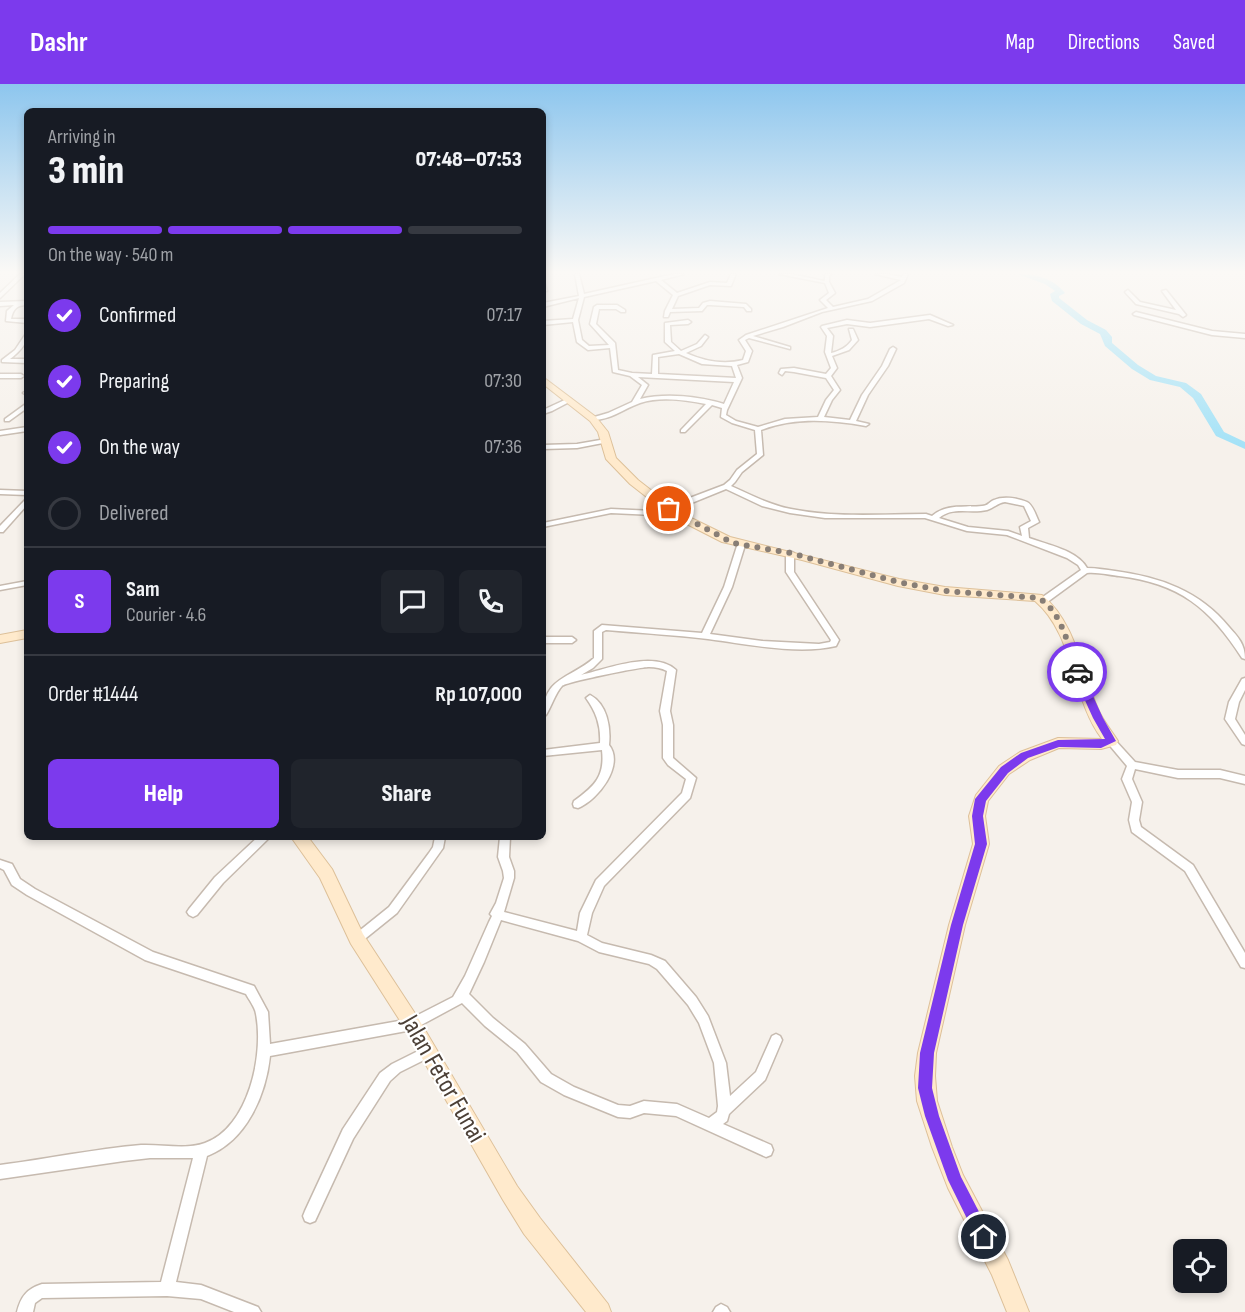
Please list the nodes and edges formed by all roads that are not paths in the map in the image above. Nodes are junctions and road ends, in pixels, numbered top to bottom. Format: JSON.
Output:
{"nodes":[{"id":1,"x":577,"y":331,"type":"edge"},
{"id":2,"x":599,"y":331,"type":"edge"},
{"id":3,"x":667,"y":331,"type":"edge"},
{"id":4,"x":763,"y":331,"type":"edge"},
{"id":5,"x":826,"y":331,"type":"edge"},
{"id":6,"x":852,"y":331,"type":"edge"},
{"id":7,"x":1206,"y":331,"type":"edge"},
{"id":8,"x":748,"y":336,"type":"junction"},
{"id":9,"x":1245,"y":336,"type":"edge"},
{"id":10,"x":705,"y":337,"type":"dead end"},
{"id":11,"x":24,"y":341,"type":"edge"},
{"id":12,"x":613,"y":346,"type":"junction"},
{"id":13,"x":788,"y":348,"type":"dead end"},
{"id":14,"x":893,"y":349,"type":"dead end"},
{"id":15,"x":680,"y":353,"type":"junction"},
{"id":16,"x":829,"y":355,"type":"junction"},
{"id":17,"x":5,"y":361,"type":"edge"},
{"id":18,"x":24,"y":361,"type":"edge"},
{"id":19,"x":734,"y":364,"type":"junction"},
{"id":20,"x":0,"y":369,"type":"edge"},
{"id":21,"x":782,"y":373,"type":"dead end"},
{"id":22,"x":632,"y":375,"type":"junction"},
{"id":23,"x":0,"y":376,"type":"edge"},
{"id":24,"x":21,"y":376,"type":"dead end"},
{"id":25,"x":655,"y":376,"type":"junction"},
{"id":26,"x":828,"y":376,"type":"junction"},
{"id":27,"x":738,"y":381,"type":"junction"},
{"id":28,"x":546,"y":382,"type":"edge"},
{"id":29,"x":569,"y":400,"type":"junction"},
{"id":30,"x":635,"y":402,"type":"junction"},
{"id":31,"x":710,"y":403,"type":"junction"},
{"id":32,"x":24,"y":407,"type":"edge"},
{"id":33,"x":726,"y":407,"type":"junction"},
{"id":34,"x":546,"y":411,"type":"edge"},
{"id":35,"x":821,"y":417,"type":"junction"},
{"id":36,"x":7,"y":420,"type":"dead end"},
{"id":37,"x":593,"y":420,"type":"junction"},
{"id":38,"x":852,"y":422,"type":"junction"},
{"id":39,"x":866,"y":424,"type":"dead end"},
{"id":40,"x":24,"y":429,"type":"edge"},
{"id":41,"x":758,"y":429,"type":"junction"},
{"id":42,"x":683,"y":431,"type":"dead end"},
{"id":43,"x":0,"y":433,"type":"edge"},
{"id":44,"x":606,"y":441,"type":"junction"},
{"id":45,"x":546,"y":447,"type":"edge"},
{"id":46,"x":726,"y":486,"type":"junction"},
{"id":47,"x":0,"y":492,"type":"edge"},
{"id":48,"x":24,"y":493,"type":"edge"},
{"id":49,"x":24,"y":504,"type":"edge"},
{"id":50,"x":672,"y":511,"type":"junction"},
{"id":51,"x":935,"y":517,"type":"junction"},
{"id":52,"x":546,"y":524,"type":"edge"},
{"id":53,"x":0,"y":530,"type":"edge"},
{"id":54,"x":1026,"y":538,"type":"junction"},
{"id":55,"x":741,"y":545,"type":"junction"},
{"id":56,"x":790,"y":553,"type":"junction"},
{"id":57,"x":1085,"y":571,"type":"junction"},
{"id":58,"x":24,"y":584,"type":"edge"},
{"id":59,"x":0,"y":588,"type":"edge"},
{"id":60,"x":1043,"y":601,"type":"junction"},
{"id":61,"x":24,"y":635,"type":"edge"},
{"id":62,"x":705,"y":636,"type":"junction"},
{"id":63,"x":0,"y":639,"type":"edge"},
{"id":64,"x":572,"y":639,"type":"dead end"},
{"id":65,"x":546,"y":640,"type":"edge"},
{"id":66,"x":1245,"y":656,"type":"edge"},
{"id":67,"x":565,"y":679,"type":"junction"},
{"id":68,"x":1245,"y":681,"type":"edge"},
{"id":69,"x":590,"y":698,"type":"dead end"},
{"id":70,"x":546,"y":707,"type":"edge"},
{"id":71,"x":1111,"y":741,"type":"junction"},
{"id":72,"x":1245,"y":742,"type":"edge"},
{"id":73,"x":604,"y":746,"type":"junction"},
{"id":74,"x":546,"y":753,"type":"edge"},
{"id":75,"x":1132,"y":765,"type":"junction"},
{"id":76,"x":1245,"y":780,"type":"edge"},
{"id":77,"x":578,"y":804,"type":"dead end"},
{"id":78,"x":262,"y":840,"type":"edge"},
{"id":79,"x":301,"y":840,"type":"edge"},
{"id":80,"x":440,"y":840,"type":"edge"},
{"id":81,"x":505,"y":840,"type":"edge"},
{"id":82,"x":0,"y":864,"type":"edge"},
{"id":83,"x":193,"y":912,"type":"dead end"},
{"id":84,"x":496,"y":914,"type":"junction"},
{"id":85,"x":581,"y":937,"type":"junction"},
{"id":86,"x":357,"y":939,"type":"junction"},
{"id":87,"x":1245,"y":963,"type":"edge"},
{"id":88,"x":463,"y":996,"type":"junction"},
{"id":89,"x":412,"y":1024,"type":"junction"},
{"id":90,"x":776,"y":1040,"type":"dead end"},
{"id":91,"x":264,"y":1051,"type":"junction"},
{"id":92,"x":428,"y":1052,"type":"junction"},
{"id":93,"x":724,"y":1110,"type":"junction"},
{"id":94,"x":711,"y":1125,"type":"junction"},
{"id":95,"x":202,"y":1150,"type":"junction"},
{"id":96,"x":766,"y":1150,"type":"dead end"},
{"id":97,"x":0,"y":1172,"type":"edge"},
{"id":98,"x":310,"y":1216,"type":"dead end"},
{"id":99,"x":167,"y":1289,"type":"junction"},
{"id":100,"x":25,"y":1312,"type":"edge"},
{"id":101,"x":253,"y":1312,"type":"edge"},
{"id":102,"x":600,"y":1312,"type":"edge"},
{"id":103,"x":1018,"y":1312,"type":"edge"}],
"edges":[{"from":1,"to":12,"type":"street"},
{"from":2,"to":12,"type":"street"},
{"from":3,"to":15,"type":"street"},
{"from":4,"to":8,"type":"street"},
{"from":5,"to":16,"type":"street"},
{"from":6,"to":16,"type":"street"},
{"from":7,"to":9,"type":"street"},
{"from":8,"to":13,"type":"street"},
{"from":8,"to":19,"type":"street"},
{"from":10,"to":15,"type":"street"},
{"from":11,"to":17,"type":"street"},
{"from":12,"to":22,"type":"street"},
{"from":14,"to":38,"type":"street"},
{"from":15,"to":19,"type":"street"},
{"from":15,"to":25,"type":"street"},
{"from":16,"to":26,"type":"street"},
{"from":17,"to":18,"type":"street"},
{"from":17,"to":20,"type":"street"},
{"from":19,"to":27,"type":"street"},
{"from":21,"to":26,"type":"street"},
{"from":22,"to":25,"type":"street"},
{"from":22,"to":30,"type":"street"},
{"from":23,"to":24,"type":"street"},
{"from":25,"to":27,"type":"street"},
{"from":26,"to":35,"type":"street"},
{"from":27,"to":33,"type":"street"},
{"from":28,"to":29,"type":"street"},
{"from":29,"to":34,"type":"street"},
{"from":29,"to":37,"type":"street"},
{"from":30,"to":31,"type":"street"},
{"from":30,"to":37,"type":"street"},
{"from":31,"to":33,"type":"street"},
{"from":31,"to":42,"type":"street"},
{"from":32,"to":36,"type":"street"},
{"from":33,"to":41,"type":"street"},
{"from":35,"to":38,"type":"street"},
{"from":35,"to":41,"type":"street"},
{"from":37,"to":44,"type":"street"},
{"from":38,"to":39,"type":"street"},
{"from":40,"to":43,"type":"street"},
{"from":41,"to":46,"type":"street"},
{"from":44,"to":45,"type":"street"},
{"from":44,"to":50,"type":"street"},
{"from":46,"to":50,"type":"street"},
{"from":46,"to":51,"type":"street"},
{"from":47,"to":48,"type":"street"},
{"from":49,"to":53,"type":"street"},
{"from":50,"to":52,"type":"street"},
{"from":50,"to":55,"type":"street"},
{"from":51,"to":54,"type":"street"},
{"from":51,"to":54,"type":"street"},
{"from":54,"to":57,"type":"street"},
{"from":55,"to":56,"type":"street"},
{"from":55,"to":62,"type":"street"},
{"from":56,"to":60,"type":"street"},
{"from":56,"to":62,"type":"street"},
{"from":57,"to":60,"type":"street"},
{"from":57,"to":66,"type":"street"},
{"from":58,"to":59,"type":"street"},
{"from":60,"to":71,"type":"street"},
{"from":61,"to":63,"type":"street"},
{"from":62,"to":67,"type":"street"},
{"from":64,"to":65,"type":"street"},
{"from":67,"to":70,"type":"street"},
{"from":67,"to":85,"type":"street"},
{"from":68,"to":72,"type":"street"},
{"from":69,"to":73,"type":"street"},
{"from":71,"to":75,"type":"street"},
{"from":71,"to":103,"type":"street"},
{"from":73,"to":74,"type":"street"},
{"from":73,"to":77,"type":"street"},
{"from":75,"to":76,"type":"street"},
{"from":75,"to":87,"type":"street"},
{"from":78,"to":83,"type":"street"},
{"from":79,"to":86,"type":"street","name":"Jalan Fetor Funai"},
{"from":80,"to":86,"type":"street"},
{"from":81,"to":84,"type":"street"},
{"from":82,"to":91,"type":"street"},
{"from":84,"to":85,"type":"street"},
{"from":84,"to":88,"type":"street"},
{"from":85,"to":93,"type":"street"},
{"from":86,"to":89,"type":"street","name":"Jalan Fetor Funai"},
{"from":88,"to":89,"type":"street"},
{"from":88,"to":94,"type":"street"},
{"from":89,"to":91,"type":"street"},
{"from":89,"to":92,"type":"street","name":"Jalan Fetor Funai"},
{"from":90,"to":93,"type":"street"},
{"from":91,"to":95,"type":"street"},
{"from":92,"to":98,"type":"street"},
{"from":92,"to":102,"type":"street","name":"Jalan Fetor Funai"},
{"from":93,"to":94,"type":"street"},
{"from":94,"to":96,"type":"street"},
{"from":95,"to":97,"type":"street"},
{"from":95,"to":99,"type":"street"},
{"from":99,"to":100,"type":"street"},
{"from":99,"to":101,"type":"street"}]}
